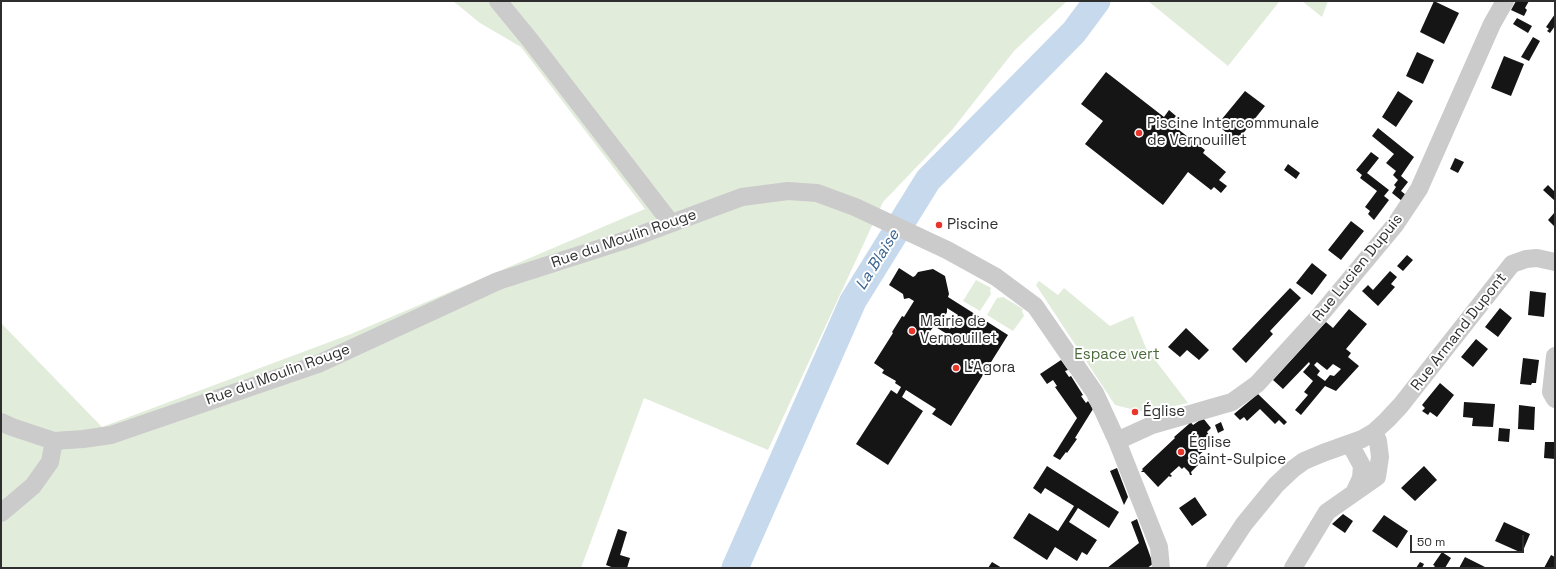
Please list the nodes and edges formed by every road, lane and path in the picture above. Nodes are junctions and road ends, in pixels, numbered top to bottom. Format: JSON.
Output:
{"nodes":[{"id":1,"x":498,"y":1,"type":"edge"},
{"id":2,"x":1504,"y":1,"type":"edge"},
{"id":3,"x":671,"y":223,"type":"junction"},
{"id":4,"x":1555,"y":262,"type":"edge"},
{"id":5,"x":1555,"y":356,"type":"edge"},
{"id":6,"x":1555,"y":399,"type":"edge"},
{"id":7,"x":1,"y":422,"type":"edge"},
{"id":8,"x":1374,"y":432,"type":"junction"},
{"id":9,"x":54,"y":441,"type":"junction"},
{"id":10,"x":1118,"y":441,"type":"junction"},
{"id":11,"x":1350,"y":444,"type":"junction"},
{"id":12,"x":1354,"y":493,"type":"junction"},
{"id":13,"x":1,"y":513,"type":"edge"},
{"id":14,"x":1161,"y":568,"type":"edge"},
{"id":15,"x":1215,"y":568,"type":"edge"},
{"id":16,"x":1293,"y":568,"type":"edge"}],
"edges":[{"from":1,"to":3,"type":"street"},
{"from":2,"to":10,"type":"street","name":"Rue Lucien Dupuis"},
{"from":3,"to":9,"type":"street","name":"Rue du Moulin Rouge"},
{"from":3,"to":10,"type":"street","name":"Rue du Moulin Rouge"},
{"from":4,"to":8,"type":"street","name":"Rue Armand Dupont"},
{"from":5,"to":6,"type":"street"},
{"from":7,"to":9,"type":"street","name":"Rue du Moulin Rouge"},
{"from":8,"to":11,"type":"street","name":"Rue Armand Dupont"},
{"from":8,"to":12,"type":"street"},
{"from":9,"to":13,"type":"street"},
{"from":10,"to":14,"type":"street","name":"Rue du Moulin Rouge"},
{"from":11,"to":12,"type":"street"},
{"from":11,"to":15,"type":"street","name":"Rue Armand Dupont"},
{"from":12,"to":16,"type":"street"}]}
